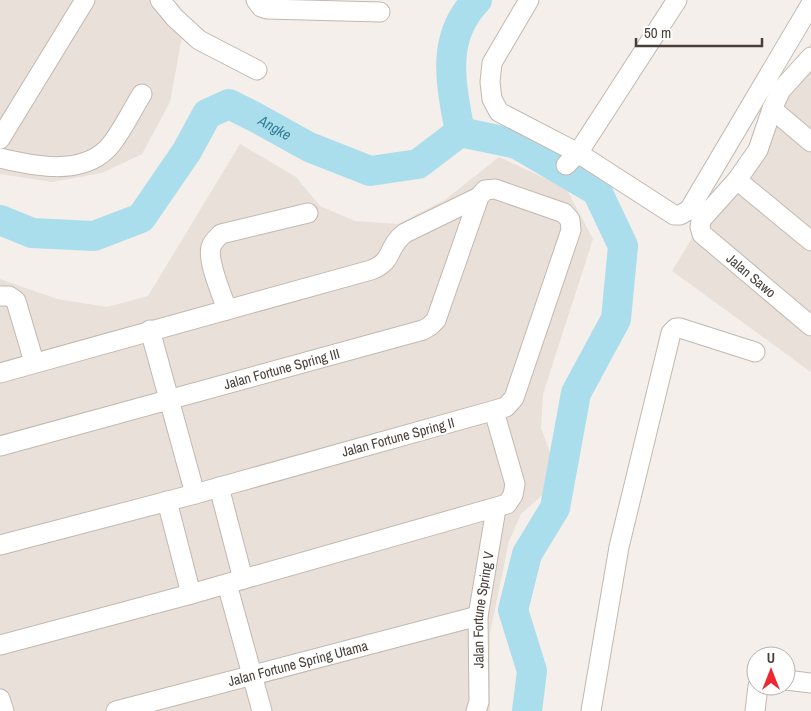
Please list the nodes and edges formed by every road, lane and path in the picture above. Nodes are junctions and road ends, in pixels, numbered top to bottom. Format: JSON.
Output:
{"nodes":[{"id":1,"x":85,"y":0,"type":"edge"},
{"id":2,"x":160,"y":0,"type":"edge"},
{"id":3,"x":256,"y":0,"type":"edge"},
{"id":4,"x":529,"y":0,"type":"edge"},
{"id":5,"x":677,"y":0,"type":"edge"},
{"id":6,"x":811,"y":4,"type":"edge"},
{"id":7,"x":380,"y":12,"type":"dead end"},
{"id":8,"x":811,"y":57,"type":"edge"},
{"id":9,"x":257,"y":70,"type":"dead end"},
{"id":10,"x":142,"y":94,"type":"dead end"},
{"id":11,"x":772,"y":109,"type":"junction"},
{"id":12,"x":0,"y":139,"type":"edge"},
{"id":13,"x":811,"y":142,"type":"edge"},
{"id":14,"x":0,"y":158,"type":"edge"},
{"id":15,"x":572,"y":159,"type":"junction"},
{"id":16,"x":737,"y":180,"type":"junction"},
{"id":17,"x":479,"y":197,"type":"junction"},
{"id":18,"x":308,"y":212,"type":"dead end"},
{"id":19,"x":811,"y":241,"type":"edge"},
{"id":20,"x":0,"y":296,"type":"edge"},
{"id":21,"x":227,"y":310,"type":"junction"},
{"id":22,"x":811,"y":326,"type":"edge"},
{"id":23,"x":150,"y":330,"type":"junction"},
{"id":24,"x":754,"y":352,"type":"dead end"},
{"id":25,"x":34,"y":362,"type":"junction"},
{"id":26,"x":0,"y":373,"type":"edge"},
{"id":27,"x":170,"y":399,"type":"junction"},
{"id":28,"x":494,"y":411,"type":"junction"},
{"id":29,"x":0,"y":446,"type":"edge"},
{"id":30,"x":219,"y":487,"type":"junction"},
{"id":31,"x":195,"y":494,"type":"junction"},
{"id":32,"x":167,"y":501,"type":"junction"},
{"id":33,"x":496,"y":509,"type":"junction"},
{"id":34,"x":0,"y":545,"type":"edge"},
{"id":35,"x":235,"y":582,"type":"junction"},
{"id":36,"x":191,"y":594,"type":"junction"},
{"id":37,"x":478,"y":616,"type":"junction"},
{"id":38,"x":0,"y":645,"type":"edge"},
{"id":39,"x":252,"y":676,"type":"junction"},
{"id":40,"x":796,"y":681,"type":"edge"},
{"id":41,"x":811,"y":682,"type":"edge"},
{"id":42,"x":757,"y":696,"type":"edge"},
{"id":43,"x":0,"y":699,"type":"edge"},
{"id":44,"x":4,"y":711,"type":"edge"},
{"id":45,"x":116,"y":711,"type":"edge"},
{"id":46,"x":262,"y":711,"type":"edge"},
{"id":47,"x":476,"y":711,"type":"edge"},
{"id":48,"x":591,"y":711,"type":"edge"},
{"id":49,"x":755,"y":711,"type":"edge"}],
"edges":[{"from":1,"to":12,"type":"street"},
{"from":2,"to":9,"type":"street"},
{"from":3,"to":7,"type":"street"},
{"from":4,"to":15,"type":"street"},
{"from":5,"to":15,"type":"street"},
{"from":6,"to":15,"type":"street"},
{"from":8,"to":11,"type":"street"},
{"from":10,"to":14,"type":"street"},
{"from":11,"to":13,"type":"street"},
{"from":11,"to":16,"type":"street"},
{"from":16,"to":19,"type":"street"},
{"from":16,"to":22,"type":"street","name":"Jalan Sawo"},
{"from":17,"to":21,"type":"street","name":"Jalan Fortune Spring II"},
{"from":17,"to":27,"type":"street","name":"Jalan Fortune Spring III"},
{"from":17,"to":28,"type":"street","name":"Jalan Fortune Spring II"},
{"from":18,"to":21,"type":"street"},
{"from":20,"to":25,"type":"street"},
{"from":21,"to":23,"type":"street","name":"Jalan Fortune Spring II"},
{"from":23,"to":25,"type":"street","name":"Jalan Fortune Spring II"},
{"from":23,"to":27,"type":"street"},
{"from":24,"to":48,"type":"street"},
{"from":25,"to":26,"type":"street","name":"Jalan Fortune Spring II"},
{"from":27,"to":29,"type":"street","name":"Jalan Fortune Spring III"},
{"from":27,"to":31,"type":"street"},
{"from":28,"to":30,"type":"street","name":"Jalan Fortune Spring II"},
{"from":28,"to":33,"type":"street"},
{"from":30,"to":31,"type":"street","name":"Jalan Fortune Spring II"},
{"from":30,"to":35,"type":"street"},
{"from":31,"to":32,"type":"street","name":"Jalan Fortune Spring II"},
{"from":32,"to":34,"type":"street","name":"Jalan Fortune Spring II"},
{"from":32,"to":36,"type":"street"},
{"from":33,"to":35,"type":"street"},
{"from":33,"to":37,"type":"street","name":"Jalan Fortune Spring V"},
{"from":35,"to":36,"type":"street"},
{"from":35,"to":39,"type":"street"},
{"from":36,"to":38,"type":"street"},
{"from":37,"to":39,"type":"street","name":"Jalan Fortune Spring Utama"},
{"from":37,"to":47,"type":"street","name":"Jalan Fortune Spring V"},
{"from":39,"to":45,"type":"street","name":"Jalan Fortune Spring Utama"},
{"from":39,"to":46,"type":"street"},
{"from":40,"to":41,"type":"street"},
{"from":42,"to":49,"type":"street"},
{"from":43,"to":44,"type":"street"}]}
